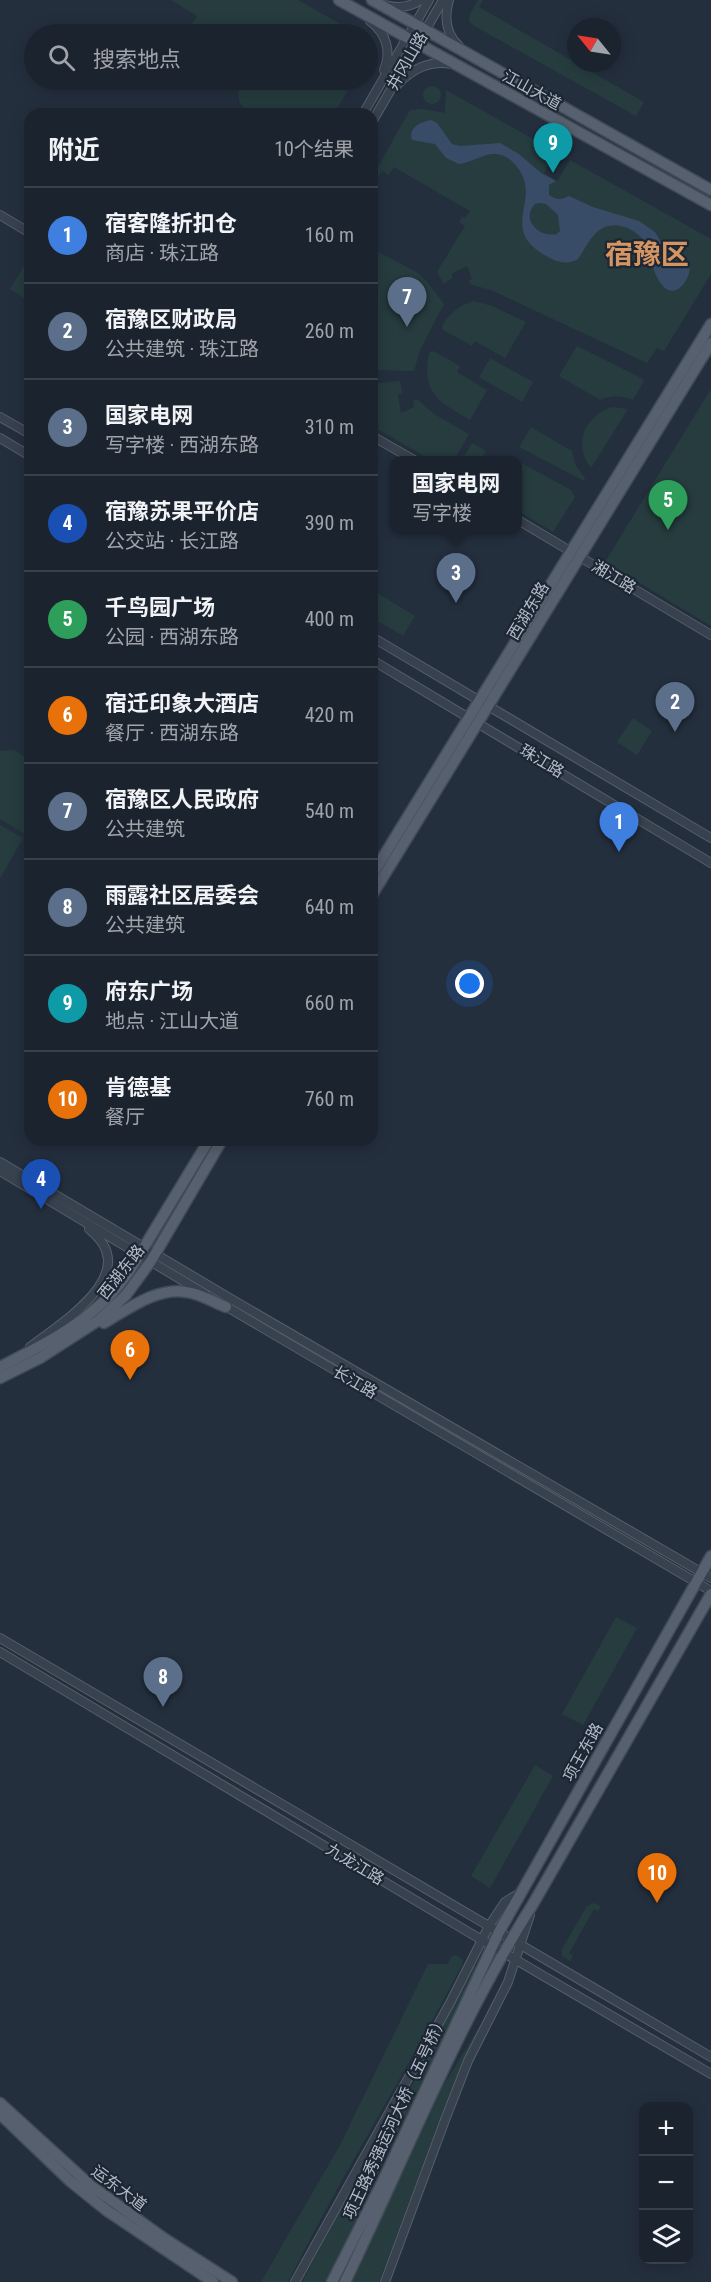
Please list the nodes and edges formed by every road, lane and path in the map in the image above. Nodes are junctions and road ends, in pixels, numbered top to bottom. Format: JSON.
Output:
{"nodes":[{"id":1,"x":372,"y":0,"type":"edge"},
{"id":2,"x":421,"y":0,"type":"edge"},
{"id":3,"x":429,"y":0,"type":"edge"},
{"id":4,"x":443,"y":0,"type":"edge"},
{"id":5,"x":448,"y":0,"type":"edge"},
{"id":6,"x":342,"y":2,"type":"edge"},
{"id":7,"x":374,"y":24,"type":"edge"},
{"id":8,"x":415,"y":24,"type":"junction"},
{"id":9,"x":378,"y":27,"type":"edge"},
{"id":10,"x":425,"y":30,"type":"junction"},
{"id":11,"x":412,"y":41,"type":"junction"},
{"id":12,"x":466,"y":52,"type":"junction"},
{"id":13,"x":456,"y":65,"type":"junction"},
{"id":14,"x":378,"y":86,"type":"edge"},
{"id":15,"x":378,"y":88,"type":"edge"},
{"id":16,"x":376,"y":91,"type":"edge"},
{"id":17,"x":386,"y":97,"type":"junction"},
{"id":18,"x":366,"y":108,"type":"edge"},
{"id":19,"x":378,"y":111,"type":"edge"},
{"id":20,"x":711,"y":190,"type":"edge"},
{"id":21,"x":711,"y":207,"type":"edge"},
{"id":22,"x":0,"y":215,"type":"edge"},
{"id":23,"x":24,"y":229,"type":"edge"},
{"id":24,"x":711,"y":324,"type":"edge"},
{"id":25,"x":711,"y":343,"type":"edge"},
{"id":26,"x":0,"y":417,"type":"edge"},
{"id":27,"x":24,"y":431,"type":"edge"},
{"id":28,"x":0,"y":438,"type":"edge"},
{"id":29,"x":378,"y":439,"type":"edge"},
{"id":30,"x":24,"y":452,"type":"edge"},
{"id":31,"x":407,"y":456,"type":"edge"},
{"id":32,"x":522,"y":522,"type":"edge"},
{"id":33,"x":574,"y":554,"type":"junction"},
{"id":34,"x":711,"y":635,"type":"edge"},
{"id":35,"x":378,"y":641,"type":"edge"},
{"id":36,"x":378,"y":664,"type":"edge"},
{"id":37,"x":483,"y":703,"type":"junction"},
{"id":38,"x":473,"y":720,"type":"junction"},
{"id":39,"x":711,"y":838,"type":"edge"},
{"id":40,"x":711,"y":863,"type":"edge"},
{"id":41,"x":378,"y":866,"type":"edge"},
{"id":42,"x":378,"y":885,"type":"edge"},
{"id":43,"x":205,"y":1146,"type":"edge"},
{"id":44,"x":218,"y":1146,"type":"edge"},
{"id":45,"x":0,"y":1162,"type":"edge"},
{"id":46,"x":0,"y":1171,"type":"edge"},
{"id":47,"x":60,"y":1207,"type":"junction"},
{"id":48,"x":142,"y":1251,"type":"junction"},
{"id":49,"x":153,"y":1257,"type":"junction"},
{"id":50,"x":226,"y":1307,"type":"junction"},
{"id":51,"x":40,"y":1358,"type":"junction"},
{"id":52,"x":16,"y":1359,"type":"junction"},
{"id":53,"x":0,"y":1367,"type":"edge"},
{"id":54,"x":0,"y":1378,"type":"edge"},
{"id":55,"x":711,"y":1556,"type":"edge"},
{"id":56,"x":703,"y":1577,"type":"edge"},
{"id":57,"x":711,"y":1592,"type":"edge"},
{"id":58,"x":0,"y":1638,"type":"edge"},
{"id":59,"x":0,"y":1652,"type":"edge"},
{"id":60,"x":494,"y":1929,"type":"junction"},
{"id":61,"x":482,"y":1940,"type":"junction"},
{"id":62,"x":516,"y":1942,"type":"junction"},
{"id":63,"x":492,"y":1946,"type":"junction"},
{"id":64,"x":504,"y":1951,"type":"junction"},
{"id":65,"x":516,"y":1958,"type":"junction"},
{"id":66,"x":483,"y":1965,"type":"joint"},
{"id":67,"x":494,"y":1971,"type":"joint"},
{"id":68,"x":711,"y":2056,"type":"edge"},
{"id":69,"x":711,"y":2074,"type":"edge"},
{"id":70,"x":0,"y":2103,"type":"edge"},
{"id":71,"x":0,"y":2114,"type":"edge"},
{"id":72,"x":213,"y":2282,"type":"edge"},
{"id":73,"x":232,"y":2282,"type":"edge"},
{"id":74,"x":295,"y":2282,"type":"edge"},
{"id":75,"x":332,"y":2282,"type":"edge"},
{"id":76,"x":345,"y":2282,"type":"edge"},
{"id":77,"x":385,"y":2282,"type":"edge"}],
"edges":[{"from":1,"to":2,"type":"street"},
{"from":1,"to":8,"type":"main road","name":"江山大道"},
{"from":3,"to":8,"type":"street","name":"井冈山路"},
{"from":4,"to":10,"type":"street","name":"井冈山路"},
{"from":5,"to":12,"type":"street"},
{"from":6,"to":7,"type":"street"},
{"from":6,"to":11,"type":"main road","name":"江山大道"},
{"from":8,"to":10,"type":"main road","name":"江山大道"},
{"from":8,"to":11,"type":"street","name":"井冈山路"},
{"from":9,"to":14,"type":"street"},
{"from":10,"to":11,"type":"street","name":"井冈山路"},
{"from":10,"to":12,"type":"main road","name":"江山大道"},
{"from":11,"to":13,"type":"main road","name":"江山大道"},
{"from":11,"to":15,"type":"street","name":"井冈山路"},
{"from":11,"to":17,"type":"street","name":"井冈山路"},
{"from":12,"to":20,"type":"main road","name":"江山大道"},
{"from":13,"to":17,"type":"street"},
{"from":13,"to":21,"type":"main road","name":"江山大道"},
{"from":16,"to":18,"type":"street","name":"井冈山路"},
{"from":17,"to":19,"type":"street","name":"井冈山路"},
{"from":22,"to":23,"type":"street"},
{"from":24,"to":33,"type":"main road","name":"西湖东路"},
{"from":25,"to":33,"type":"main road","name":"西湖东路"},
{"from":26,"to":27,"type":"street"},
{"from":28,"to":30,"type":"street"},
{"from":29,"to":31,"type":"street"},
{"from":32,"to":33,"type":"street","name":"湘江路"},
{"from":33,"to":34,"type":"street","name":"湘江路"},
{"from":33,"to":37,"type":"main road","name":"西湖东路"},
{"from":35,"to":37,"type":"street","name":"珠江路"},
{"from":36,"to":38,"type":"street","name":"珠江路"},
{"from":37,"to":38,"type":"main road","name":"西湖东路"},
{"from":37,"to":39,"type":"street","name":"珠江路"},
{"from":38,"to":40,"type":"street","name":"珠江路"},
{"from":38,"to":41,"type":"main road","name":"西湖东路"},
{"from":38,"to":42,"type":"main road","name":"西湖东路"},
{"from":43,"to":48,"type":"main road","name":"西湖东路"},
{"from":44,"to":49,"type":"main road","name":"西湖东路"},
{"from":45,"to":48,"type":"street","name":"长江路"},
{"from":46,"to":47,"type":"street","name":"长江路"},
{"from":47,"to":48,"type":"street","name":"长江路"},
{"from":47,"to":52,"type":"street"},
{"from":48,"to":49,"type":"street","name":"长江路"},
{"from":48,"to":52,"type":"main road","name":"西湖东路"},
{"from":49,"to":50,"type":"street","name":"长江路"},
{"from":49,"to":51,"type":"main road","name":"西湖东路"},
{"from":49,"to":56,"type":"street","name":"长江路"},
{"from":50,"to":51,"type":"main road"},
{"from":50,"to":56,"type":"street","name":"长江路"},
{"from":51,"to":54,"type":"main road","name":"西湖东路"},
{"from":52,"to":53,"type":"main road","name":"西湖东路"},
{"from":55,"to":56,"type":"main road","name":"项王东路"},
{"from":56,"to":57,"type":"street","name":"长江路"},
{"from":56,"to":60,"type":"main road","name":"项王东路"},
{"from":57,"to":62,"type":"main road","name":"项王东路"},
{"from":58,"to":60,"type":"street","name":"九龙江路"},
{"from":59,"to":61,"type":"street","name":"九龙江路"},
{"from":60,"to":61,"type":"street"},
{"from":60,"to":62,"type":"street","name":"九龙江路"},
{"from":60,"to":63,"type":"main road","name":"项王东路"},
{"from":61,"to":63,"type":"street","name":"九龙江路"},
{"from":61,"to":74,"type":"street"},
{"from":62,"to":64,"type":"main road","name":"项王东路"},
{"from":62,"to":65,"type":"street"},
{"from":62,"to":68,"type":"street","name":"九龙江路"},
{"from":63,"to":64,"type":"street","name":"九龙江路"},
{"from":63,"to":66,"type":"main road","name":"项王东路"},
{"from":64,"to":65,"type":"street","name":"九龙江路"},
{"from":64,"to":67,"type":"main road","name":"项王东路"},
{"from":65,"to":69,"type":"street","name":"九龙江路"},
{"from":65,"to":77,"type":"street"},
{"from":66,"to":75,"type":"main road","name":"项王路秀强运河大桥（五号桥）"},
{"from":67,"to":76,"type":"main road","name":"项王路秀强运河大桥（五号桥）"},
{"from":70,"to":73,"type":"main road","name":"运东大道"},
{"from":71,"to":72,"type":"main road","name":"运东大道"}]}
